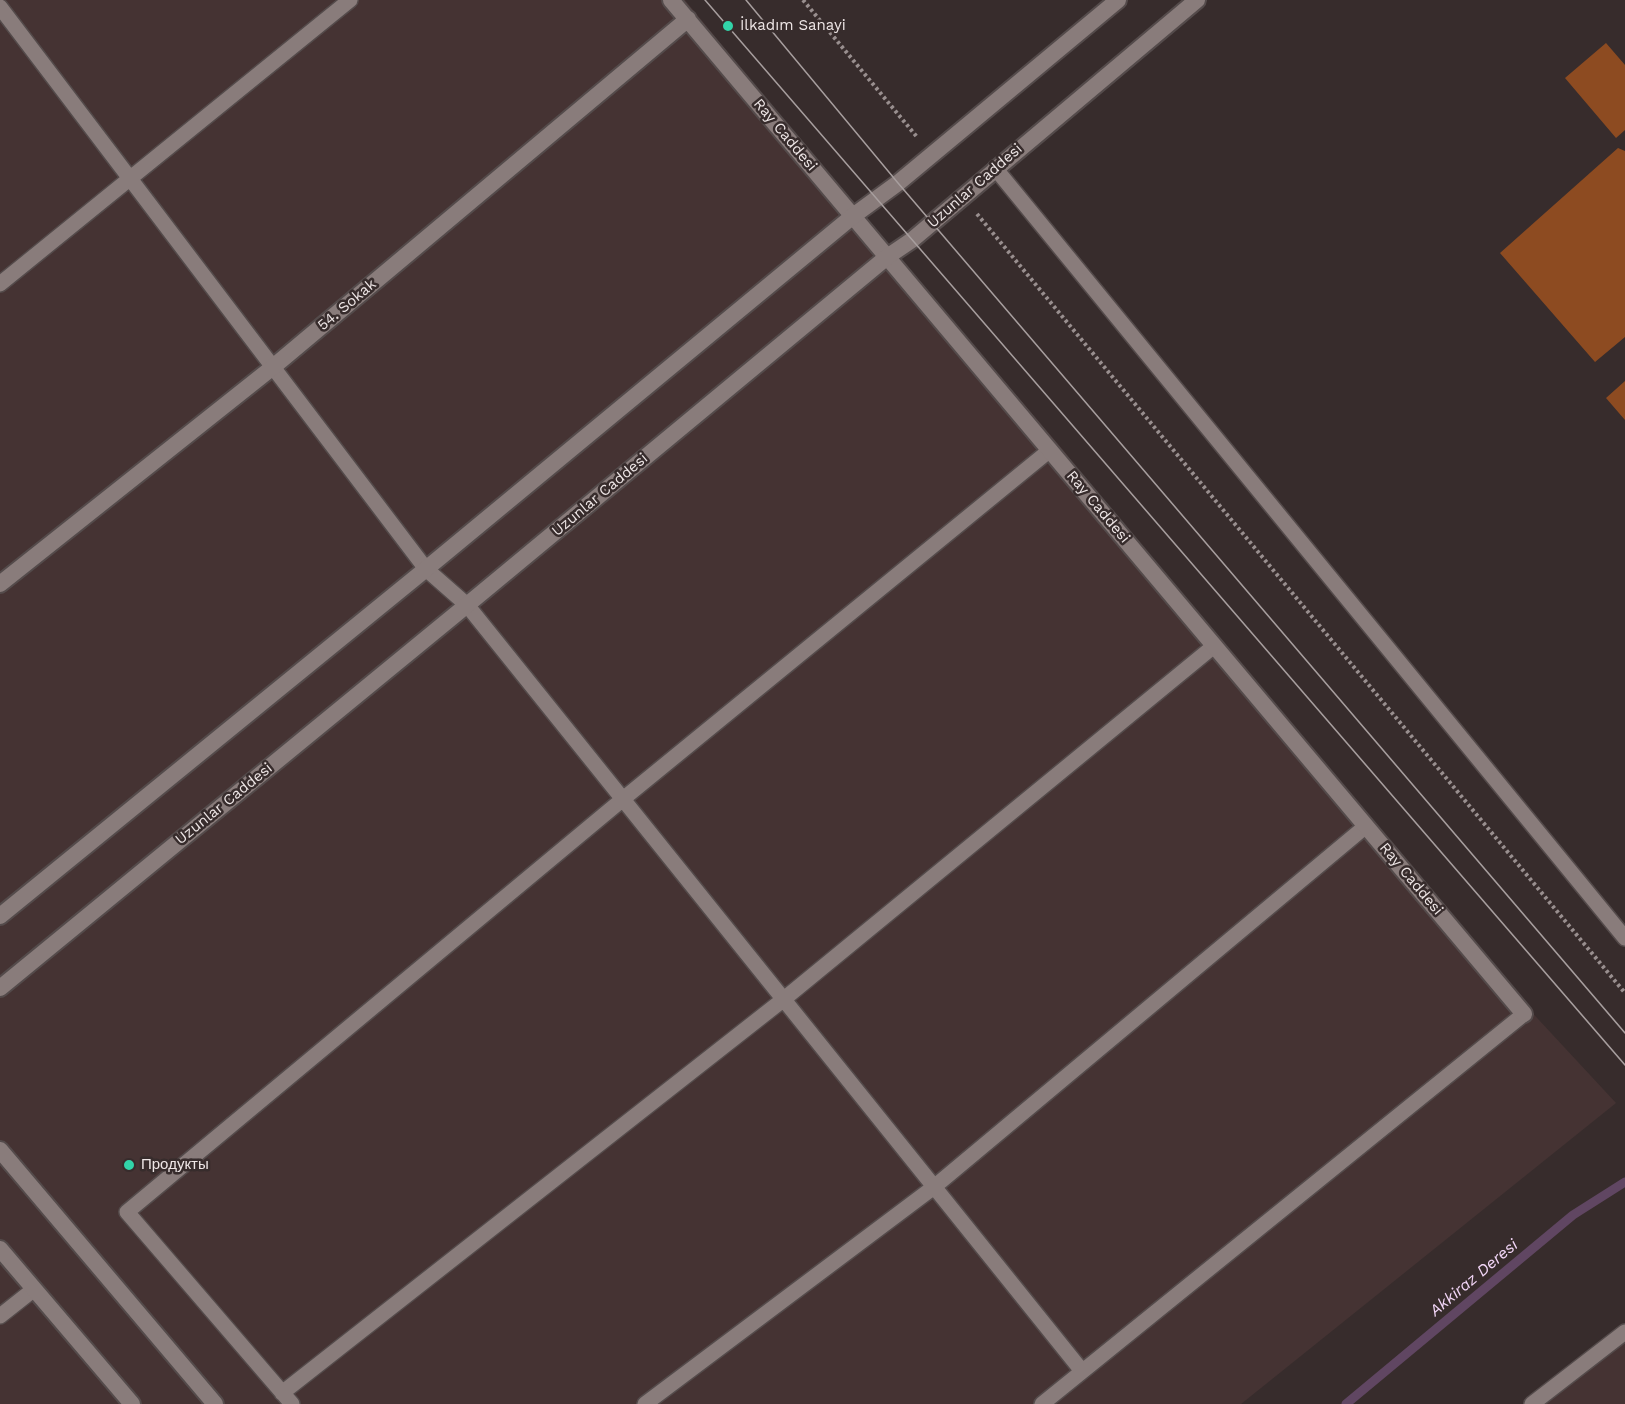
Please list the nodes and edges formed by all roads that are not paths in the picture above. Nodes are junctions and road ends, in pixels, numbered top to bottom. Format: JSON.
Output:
{"nodes":[{"id":1,"x":350,"y":0,"type":"edge"},
{"id":2,"x":671,"y":0,"type":"edge"},
{"id":3,"x":1118,"y":0,"type":"edge"},
{"id":4,"x":1197,"y":0,"type":"edge"},
{"id":5,"x":0,"y":7,"type":"edge"},
{"id":6,"x":688,"y":19,"type":"junction"},
{"id":7,"x":995,"y":168,"type":"junction"},
{"id":8,"x":130,"y":178,"type":"junction"},
{"id":9,"x":853,"y":216,"type":"junction"},
{"id":10,"x":887,"y":257,"type":"junction"},
{"id":11,"x":0,"y":284,"type":"edge"},
{"id":12,"x":273,"y":367,"type":"junction"},
{"id":13,"x":1050,"y":450,"type":"junction"},
{"id":14,"x":426,"y":569,"type":"junction"},
{"id":15,"x":0,"y":584,"type":"edge"},
{"id":16,"x":467,"y":605,"type":"junction"},
{"id":17,"x":1215,"y":646,"type":"junction"},
{"id":18,"x":623,"y":799,"type":"junction"},
{"id":19,"x":1366,"y":826,"type":"junction"},
{"id":20,"x":0,"y":916,"type":"edge"},
{"id":21,"x":1625,"y":938,"type":"edge"},
{"id":22,"x":0,"y":988,"type":"edge"},
{"id":23,"x":783,"y":999,"type":"junction"},
{"id":24,"x":1524,"y":1014,"type":"joint"},
{"id":25,"x":0,"y":1150,"type":"edge"},
{"id":26,"x":934,"y":1187,"type":"junction"},
{"id":27,"x":0,"y":1249,"type":"edge"},
{"id":28,"x":33,"y":1290,"type":"junction"},
{"id":29,"x":0,"y":1316,"type":"edge"},
{"id":30,"x":1625,"y":1332,"type":"edge"},
{"id":31,"x":1082,"y":1371,"type":"junction"},
{"id":32,"x":287,"y":1398,"type":"edge"},
{"id":33,"x":132,"y":1404,"type":"edge"},
{"id":34,"x":215,"y":1404,"type":"edge"},
{"id":35,"x":645,"y":1404,"type":"edge"},
{"id":36,"x":1042,"y":1404,"type":"edge"},
{"id":37,"x":1532,"y":1404,"type":"edge"}],
"edges":[{"from":1,"to":8,"type":"lane"},
{"from":2,"to":6,"type":"street","name":"Ray Caddesi"},
{"from":3,"to":9,"type":"street"},
{"from":4,"to":7,"type":"street","name":"Uzunlar Caddesi"},
{"from":5,"to":8,"type":"lane"},
{"from":6,"to":9,"type":"street","name":"Ray Caddesi"},
{"from":6,"to":12,"type":"street","name":"54. Sokak"},
{"from":7,"to":10,"type":"street","name":"Uzunlar Caddesi"},
{"from":7,"to":21,"type":"lane"},
{"from":8,"to":11,"type":"lane"},
{"from":8,"to":12,"type":"lane"},
{"from":9,"to":10,"type":"street","name":"Ray Caddesi"},
{"from":9,"to":14,"type":"street"},
{"from":10,"to":13,"type":"street","name":"Ray Caddesi"},
{"from":10,"to":16,"type":"street","name":"Uzunlar Caddesi"},
{"from":12,"to":14,"type":"lane"},
{"from":12,"to":15,"type":"street","name":"54. Sokak"},
{"from":13,"to":17,"type":"street","name":"Ray Caddesi"},
{"from":13,"to":18,"type":"lane"},
{"from":14,"to":16,"type":"lane"},
{"from":14,"to":20,"type":"street"},
{"from":16,"to":18,"type":"lane"},
{"from":16,"to":22,"type":"street","name":"Uzunlar Caddesi"},
{"from":17,"to":19,"type":"street","name":"Ray Caddesi"},
{"from":17,"to":23,"type":"lane"},
{"from":18,"to":23,"type":"lane"},
{"from":18,"to":32,"type":"lane"},
{"from":19,"to":24,"type":"street","name":"Ray Caddesi"},
{"from":19,"to":26,"type":"lane"},
{"from":23,"to":26,"type":"lane"},
{"from":23,"to":32,"type":"lane"},
{"from":24,"to":31,"type":"lane"},
{"from":25,"to":34,"type":"street"},
{"from":26,"to":31,"type":"lane"},
{"from":26,"to":35,"type":"lane"},
{"from":27,"to":28,"type":"street"},
{"from":28,"to":29,"type":"lane"},
{"from":28,"to":33,"type":"street"},
{"from":30,"to":37,"type":"lane"},
{"from":31,"to":36,"type":"lane"}]}
